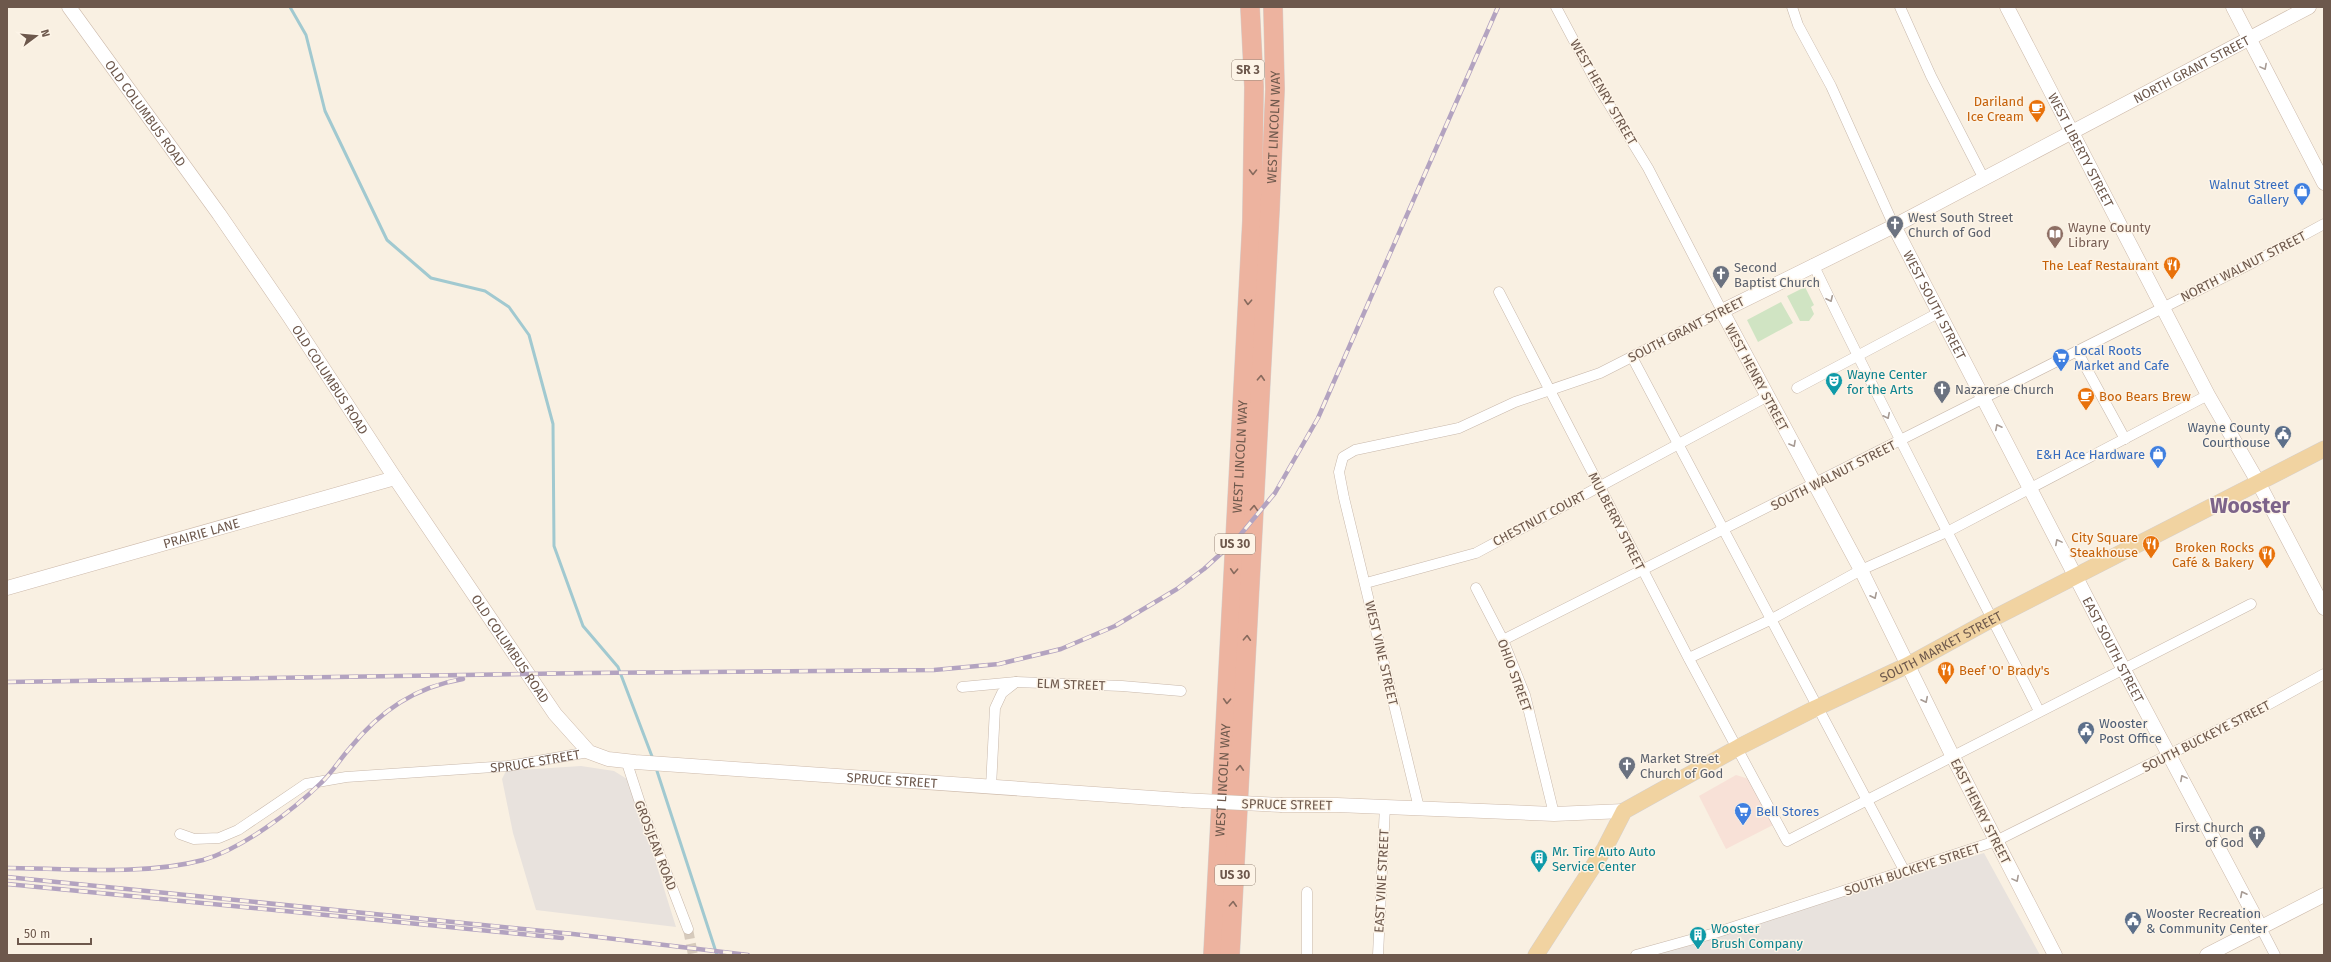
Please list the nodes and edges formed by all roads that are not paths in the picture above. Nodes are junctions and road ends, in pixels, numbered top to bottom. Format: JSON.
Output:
{"nodes":[{"id":1,"x":69,"y":7,"type":"edge"},
{"id":2,"x":1243,"y":7,"type":"edge"},
{"id":3,"x":1250,"y":7,"type":"edge"},
{"id":4,"x":1273,"y":7,"type":"edge"},
{"id":5,"x":1556,"y":7,"type":"edge"},
{"id":6,"x":1792,"y":7,"type":"edge"},
{"id":7,"x":1900,"y":7,"type":"edge"},
{"id":8,"x":2007,"y":7,"type":"edge"},
{"id":9,"x":2234,"y":7,"type":"edge"},
{"id":10,"x":2309,"y":7,"type":"edge"},
{"id":11,"x":2250,"y":40,"type":"junction"},
{"id":12,"x":2073,"y":132,"type":"junction"},
{"id":13,"x":1254,"y":133,"type":"junction"},
{"id":14,"x":1984,"y":179,"type":"junction"},
{"id":15,"x":2324,"y":184,"type":"edge"},
{"id":16,"x":2324,"y":224,"type":"edge"},
{"id":17,"x":1894,"y":226,"type":"junction"},
{"id":18,"x":1813,"y":264,"type":"junction"},
{"id":19,"x":1499,"y":292,"type":"dead end"},
{"id":20,"x":2162,"y":307,"type":"junction"},
{"id":21,"x":1722,"y":311,"type":"junction"},
{"id":22,"x":1940,"y":312,"type":"junction"},
{"id":23,"x":2077,"y":351,"type":"junction"},
{"id":24,"x":1857,"y":356,"type":"junction"},
{"id":25,"x":1632,"y":357,"type":"junction"},
{"id":26,"x":1797,"y":388,"type":"dead end"},
{"id":27,"x":1550,"y":389,"type":"junction"},
{"id":28,"x":2208,"y":395,"type":"junction"},
{"id":29,"x":1766,"y":397,"type":"junction"},
{"id":30,"x":1984,"y":399,"type":"junction"},
{"id":31,"x":2125,"y":439,"type":"junction"},
{"id":32,"x":1899,"y":441,"type":"junction"},
{"id":33,"x":1678,"y":444,"type":"junction"},
{"id":34,"x":2324,"y":449,"type":"edge"},
{"id":35,"x":395,"y":478,"type":"junction"},
{"id":36,"x":2258,"y":482,"type":"junction"},
{"id":37,"x":1816,"y":484,"type":"junction"},
{"id":38,"x":1599,"y":486,"type":"junction"},
{"id":39,"x":2030,"y":489,"type":"junction"},
{"id":40,"x":1344,"y":498,"type":"joint"},
{"id":41,"x":1725,"y":530,"type":"junction"},
{"id":42,"x":1948,"y":531,"type":"junction"},
{"id":43,"x":1643,"y":570,"type":"junction"},
{"id":44,"x":1861,"y":570,"type":"junction"},
{"id":45,"x":2076,"y":576,"type":"junction"},
{"id":46,"x":1366,"y":583,"type":"junction"},
{"id":47,"x":7,"y":588,"type":"edge"},
{"id":48,"x":1476,"y":588,"type":"dead end"},
{"id":49,"x":2251,"y":604,"type":"dead end"},
{"id":50,"x":2324,"y":608,"type":"edge"},
{"id":51,"x":1772,"y":619,"type":"junction"},
{"id":52,"x":1992,"y":619,"type":"junction"},
{"id":53,"x":1503,"y":640,"type":"junction"},
{"id":54,"x":1689,"y":659,"type":"junction"},
{"id":55,"x":1908,"y":665,"type":"junction"},
{"id":56,"x":2124,"y":670,"type":"junction"},
{"id":57,"x":2324,"y":674,"type":"edge"},
{"id":58,"x":1016,"y":682,"type":"junction"},
{"id":59,"x":962,"y":687,"type":"dead end"},
{"id":60,"x":1181,"y":691,"type":"dead end"},
{"id":61,"x":1816,"y":708,"type":"junction"},
{"id":62,"x":2038,"y":711,"type":"junction"},
{"id":63,"x":1738,"y":748,"type":"junction"},
{"id":64,"x":589,"y":752,"type":"junction"},
{"id":65,"x":2170,"y":754,"type":"junction"},
{"id":66,"x":1952,"y":755,"type":"junction"},
{"id":67,"x":630,"y":761,"type":"junction"},
{"id":68,"x":991,"y":787,"type":"junction"},
{"id":69,"x":1867,"y":801,"type":"junction"},
{"id":70,"x":1385,"y":806,"type":"junction"},
{"id":71,"x":1419,"y":808,"type":"junction"},
{"id":72,"x":1624,"y":811,"type":"junction"},
{"id":73,"x":1554,"y":814,"type":"junction"},
{"id":74,"x":180,"y":834,"type":"dead end"},
{"id":75,"x":1996,"y":841,"type":"junction"},
{"id":76,"x":1904,"y":870,"type":"junction"},
{"id":77,"x":1307,"y":892,"type":"dead end"},
{"id":78,"x":2324,"y":895,"type":"edge"},
{"id":79,"x":2261,"y":928,"type":"junction"},
{"id":80,"x":688,"y":929,"type":"tunnel mouth"},
{"id":81,"x":1231,"y":951,"type":"edge"},
{"id":82,"x":1213,"y":955,"type":"edge"},
{"id":83,"x":1307,"y":955,"type":"edge"},
{"id":84,"x":1378,"y":955,"type":"edge"},
{"id":85,"x":1536,"y":955,"type":"edge"},
{"id":86,"x":1636,"y":955,"type":"edge"},
{"id":87,"x":2055,"y":955,"type":"edge"},
{"id":88,"x":2207,"y":955,"type":"edge"},
{"id":89,"x":2275,"y":955,"type":"edge"}],
"edges":[{"from":1,"to":35,"type":"street","name":"OLD COLUMBUS ROAD"},
{"from":2,"to":13,"type":"highway","number":"SR 3"},
{"from":3,"to":13,"type":"highway","name":"WEST LINCOLN WAY","number":"US 30"},
{"from":81,"to":4,"type":"highway","name":"WEST LINCOLN WAY","number":"US 30","one_way":true},
{"from":5,"to":21,"type":"street","name":"WEST HENRY STREET"},
{"from":6,"to":17,"type":"street","name":"WEST SOUTH STREET"},
{"from":7,"to":14,"type":"street"},
{"from":8,"to":12,"type":"street","name":"WEST LIBERTY STREET"},
{"from":9,"to":11,"type":"street"},
{"from":10,"to":11,"type":"street","name":"NORTH GRANT STREET"},
{"from":11,"to":12,"type":"street","name":"NORTH GRANT STREET"},
{"from":11,"to":15,"type":"street","one_way":true},
{"from":12,"to":14,"type":"street","name":"SOUTH GRANT STREET"},
{"from":12,"to":20,"type":"street","name":"WEST LIBERTY STREET"},
{"from":13,"to":82,"type":"highway","name":"WEST LINCOLN WAY","number":"US 30","one_way":true},
{"from":14,"to":17,"type":"street","name":"SOUTH GRANT STREET"},
{"from":16,"to":20,"type":"street","name":"NORTH WALNUT STREET"},
{"from":17,"to":18,"type":"street","name":"SOUTH GRANT STREET"},
{"from":17,"to":22,"type":"street","name":"WEST SOUTH STREET"},
{"from":18,"to":21,"type":"street","name":"SOUTH GRANT STREET"},
{"from":18,"to":24,"type":"street","one_way":true},
{"from":19,"to":27,"type":"street","name":"MULBERRY STREET"},
{"from":20,"to":23,"type":"street","name":"SOUTH WALNUT STREET"},
{"from":20,"to":28,"type":"street","name":"WEST LIBERTY STREET"},
{"from":21,"to":25,"type":"street","name":"SOUTH GRANT STREET"},
{"from":21,"to":29,"type":"street","name":"WEST HENRY STREET"},
{"from":22,"to":24,"type":"street"},
{"from":22,"to":30,"type":"street","name":"WEST SOUTH STREET"},
{"from":23,"to":30,"type":"street","name":"SOUTH WALNUT STREET"},
{"from":23,"to":31,"type":"street"},
{"from":24,"to":26,"type":"street"},
{"from":24,"to":32,"type":"street","one_way":true},
{"from":25,"to":27,"type":"street","name":"SOUTH GRANT STREET"},
{"from":25,"to":33,"type":"street"},
{"from":27,"to":38,"type":"street","name":"MULBERRY STREET"},
{"from":27,"to":40,"type":"street","name":"SOUTH GRANT STREET"},
{"from":28,"to":31,"type":"street"},
{"from":28,"to":36,"type":"street","name":"WEST LIBERTY STREET"},
{"from":29,"to":33,"type":"street","name":"CHESTNUT COURT"},
{"from":29,"to":37,"type":"street","name":"WEST HENRY STREET","one_way":true},
{"from":30,"to":32,"type":"street","name":"SOUTH WALNUT STREET"},
{"from":39,"to":30,"type":"street","name":"WEST SOUTH STREET","one_way":true},
{"from":31,"to":39,"type":"street"},
{"from":32,"to":37,"type":"street","name":"SOUTH WALNUT STREET"},
{"from":32,"to":42,"type":"street"},
{"from":33,"to":38,"type":"street","name":"CHESTNUT COURT"},
{"from":33,"to":41,"type":"street"},
{"from":34,"to":36,"type":"main road","name":"SOUTH MARKET STREET"},
{"from":35,"to":47,"type":"street","name":"PRAIRIE LANE"},
{"from":35,"to":64,"type":"street","name":"OLD COLUMBUS ROAD"},
{"from":36,"to":45,"type":"main road","name":"SOUTH MARKET STREET"},
{"from":36,"to":50,"type":"street","name":"WEST LIBERTY STREET"},
{"from":37,"to":41,"type":"street","name":"SOUTH WALNUT STREET"},
{"from":37,"to":44,"type":"street","name":"WEST HENRY STREET"},
{"from":38,"to":43,"type":"street","name":"MULBERRY STREET"},
{"from":38,"to":46,"type":"street","name":"CHESTNUT COURT"},
{"from":39,"to":42,"type":"street"},
{"from":45,"to":39,"type":"street","name":"WEST SOUTH STREET","one_way":true},
{"from":40,"to":46,"type":"street","name":"WEST VINE STREET"},
{"from":41,"to":43,"type":"street","name":"SOUTH WALNUT STREET"},
{"from":41,"to":51,"type":"street"},
{"from":42,"to":44,"type":"street"},
{"from":42,"to":52,"type":"street"},
{"from":43,"to":53,"type":"street","name":"SOUTH WALNUT STREET"},
{"from":43,"to":54,"type":"street","name":"MULBERRY STREET"},
{"from":44,"to":51,"type":"street"},
{"from":44,"to":55,"type":"street","name":"WEST HENRY STREET","one_way":true},
{"from":45,"to":52,"type":"main road","name":"SOUTH MARKET STREET"},
{"from":45,"to":56,"type":"street","name":"EAST SOUTH STREET"},
{"from":46,"to":71,"type":"street","name":"WEST VINE STREET"},
{"from":48,"to":53,"type":"street","name":"OHIO STREET"},
{"from":49,"to":56,"type":"street"},
{"from":51,"to":54,"type":"street"},
{"from":51,"to":61,"type":"street"},
{"from":52,"to":55,"type":"main road","name":"SOUTH MARKET STREET"},
{"from":52,"to":62,"type":"street"},
{"from":53,"to":73,"type":"street","name":"OHIO STREET"},
{"from":54,"to":63,"type":"street","name":"MULBERRY STREET"},
{"from":55,"to":61,"type":"main road","name":"SOUTH MARKET STREET"},
{"from":55,"to":66,"type":"street","name":"EAST HENRY STREET","one_way":true},
{"from":56,"to":62,"type":"street"},
{"from":56,"to":65,"type":"street","name":"EAST SOUTH STREET"},
{"from":57,"to":65,"type":"street","name":"SOUTH BUCKEYE STREET"},
{"from":58,"to":59,"type":"street","name":"ELM STREET"},
{"from":58,"to":60,"type":"street","name":"ELM STREET"},
{"from":58,"to":68,"type":"street"},
{"from":61,"to":63,"type":"main road","name":"SOUTH MARKET STREET"},
{"from":61,"to":69,"type":"street"},
{"from":62,"to":66,"type":"street"},
{"from":63,"to":69,"type":"street","name":"MULBERRY STREET"},
{"from":63,"to":72,"type":"main road","name":"SOUTH MARKET STREET"},
{"from":64,"to":67,"type":"street","name":"SPRUCE STREET"},
{"from":64,"to":74,"type":"street","name":"SPRUCE STREET"},
{"from":65,"to":75,"type":"street","name":"SOUTH BUCKEYE STREET"},
{"from":79,"to":65,"type":"street","name":"EAST SOUTH STREET","one_way":true},
{"from":66,"to":69,"type":"street"},
{"from":66,"to":75,"type":"street","name":"EAST HENRY STREET"},
{"from":67,"to":68,"type":"street","name":"SPRUCE STREET"},
{"from":67,"to":80,"type":"street","name":"GROSJEAN ROAD"},
{"from":68,"to":70,"type":"street","name":"SPRUCE STREET","bridge":true},
{"from":69,"to":76,"type":"street"},
{"from":70,"to":71,"type":"street","name":"SPRUCE STREET"},
{"from":70,"to":84,"type":"street","name":"EAST VINE STREET"},
{"from":71,"to":73,"type":"street","name":"SPRUCE STREET"},
{"from":72,"to":73,"type":"street","name":"SPRUCE STREET"},
{"from":72,"to":85,"type":"main road"},
{"from":75,"to":76,"type":"street","name":"SOUTH BUCKEYE STREET"},
{"from":75,"to":87,"type":"street","name":"EAST HENRY STREET","one_way":true},
{"from":76,"to":86,"type":"street","name":"SOUTH BUCKEYE STREET"},
{"from":77,"to":83,"type":"street"},
{"from":78,"to":79,"type":"street"},
{"from":79,"to":88,"type":"street"},
{"from":79,"to":89,"type":"street","name":"EAST SOUTH STREET"}]}
